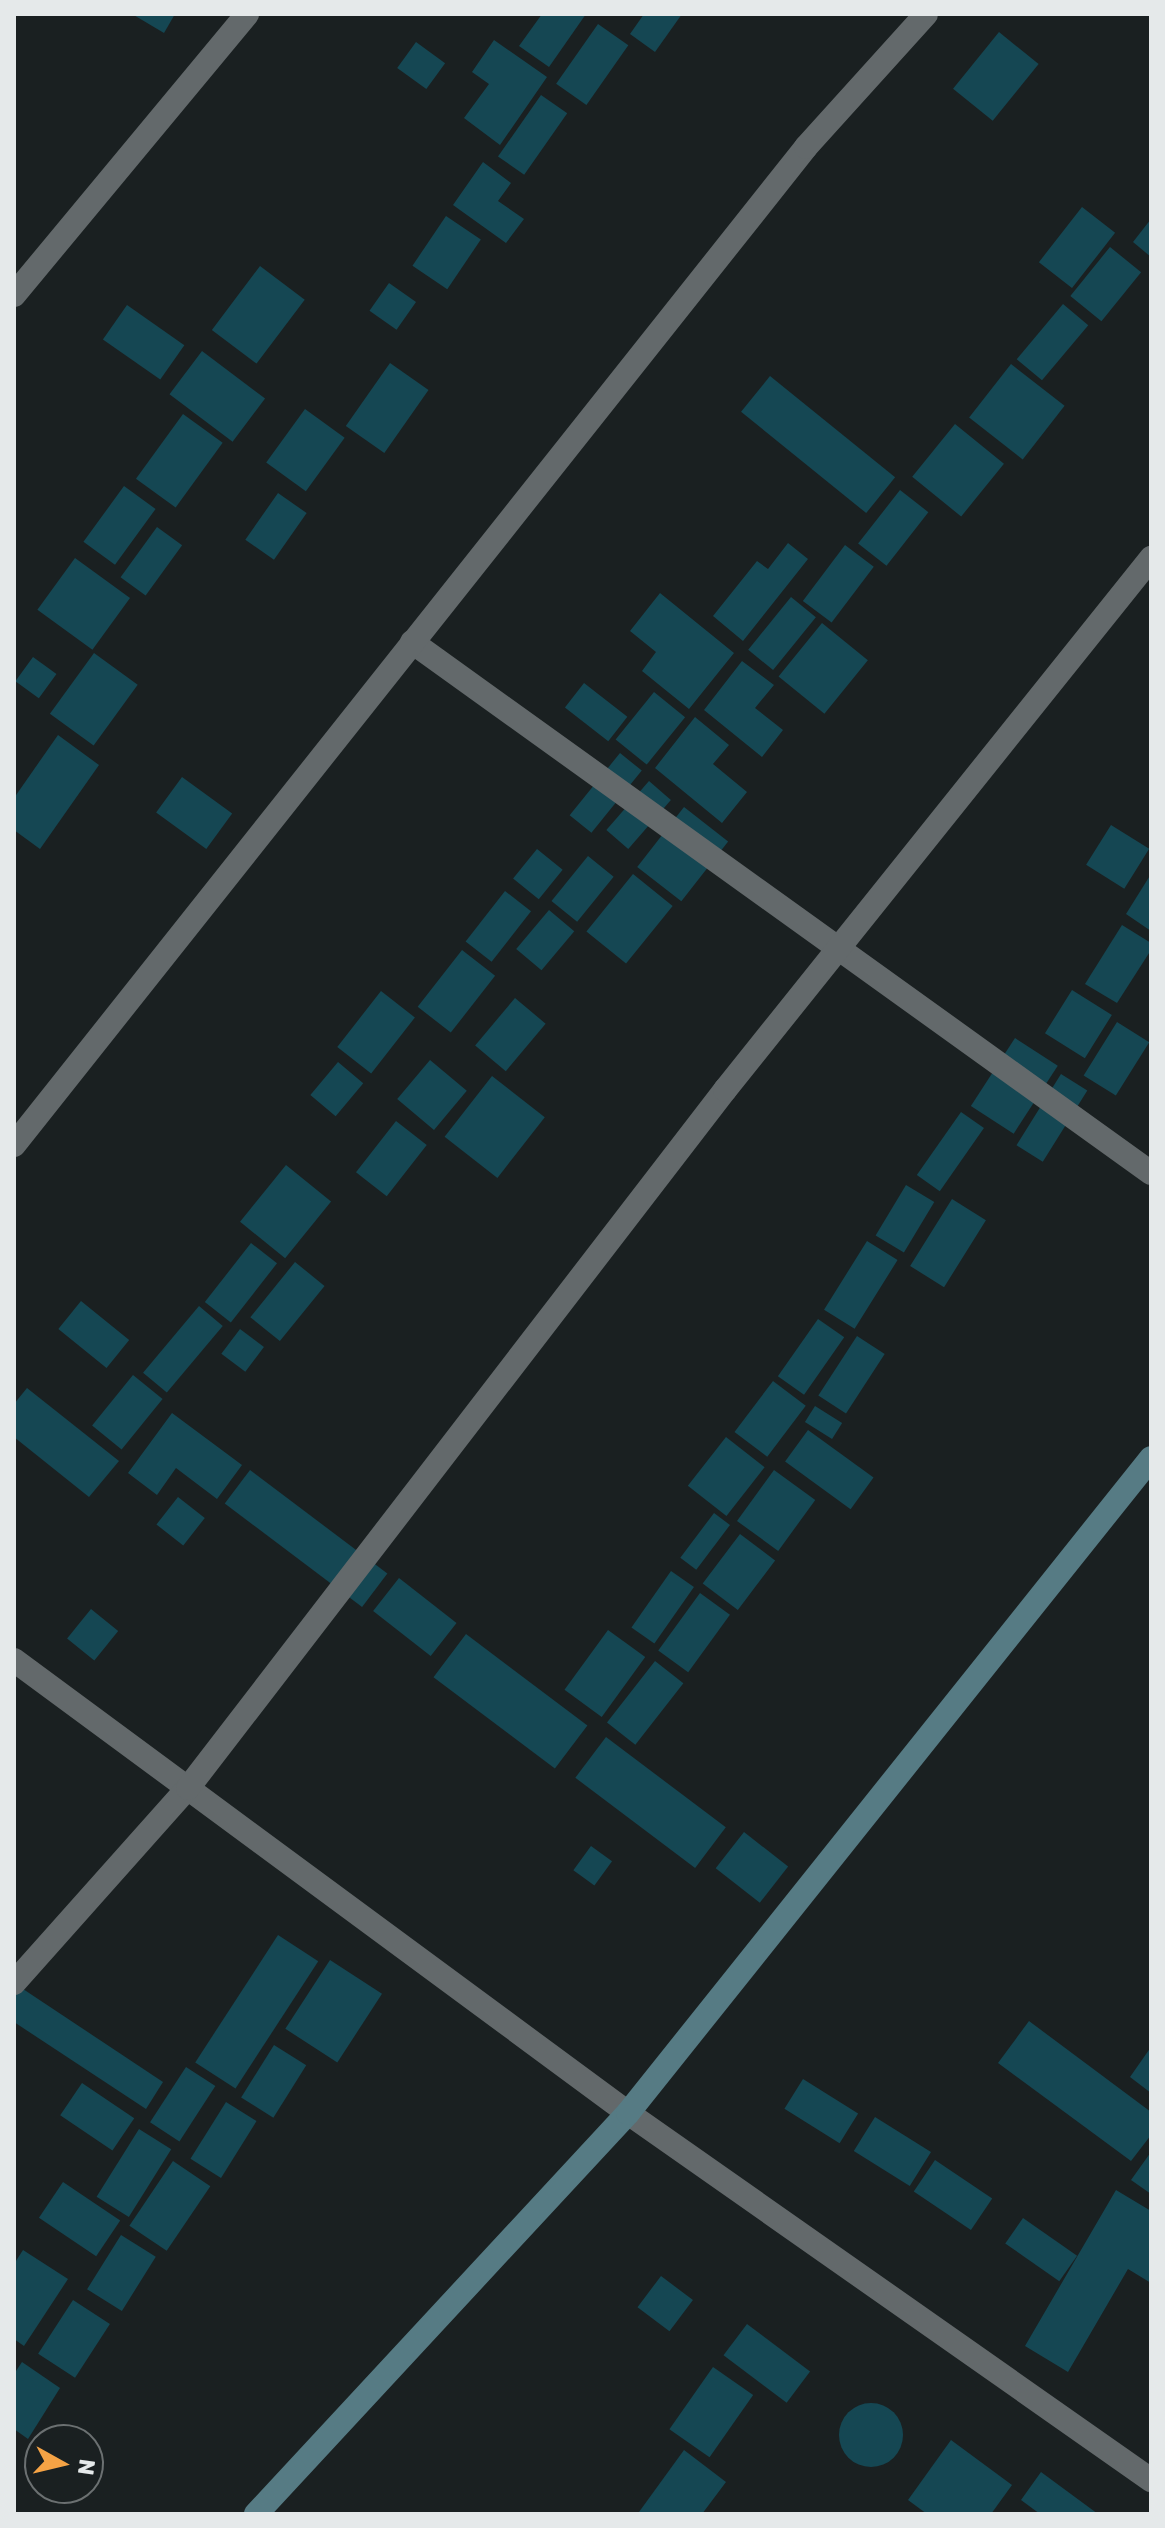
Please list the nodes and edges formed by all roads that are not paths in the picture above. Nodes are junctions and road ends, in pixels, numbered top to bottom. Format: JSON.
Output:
{"nodes":[{"id":1,"x":247,"y":14,"type":"edge"},
{"id":2,"x":926,"y":14,"type":"edge"},
{"id":3,"x":14,"y":295,"type":"edge"},
{"id":4,"x":1151,"y":558,"type":"edge"},
{"id":5,"x":412,"y":642,"type":"junction"},
{"id":6,"x":838,"y":949,"type":"junction"},
{"id":7,"x":14,"y":1145,"type":"edge"},
{"id":8,"x":1151,"y":1173,"type":"edge"},
{"id":9,"x":1151,"y":1458,"type":"edge"},
{"id":10,"x":14,"y":1660,"type":"edge"},
{"id":11,"x":188,"y":1788,"type":"junction"},
{"id":12,"x":14,"y":1983,"type":"edge"},
{"id":13,"x":628,"y":2113,"type":"junction"},
{"id":14,"x":1151,"y":2480,"type":"edge"},
{"id":15,"x":256,"y":2514,"type":"edge"}],
"edges":[{"from":1,"to":3,"type":"street"},
{"from":2,"to":5,"type":"street"},
{"from":4,"to":6,"type":"street"},
{"from":5,"to":6,"type":"street"},
{"from":5,"to":7,"type":"street"},
{"from":6,"to":8,"type":"street"},
{"from":6,"to":11,"type":"street"},
{"from":9,"to":13,"type":"street"},
{"from":10,"to":11,"type":"street"},
{"from":11,"to":12,"type":"street"},
{"from":11,"to":13,"type":"street"},
{"from":13,"to":14,"type":"street"},
{"from":13,"to":15,"type":"street"}]}
